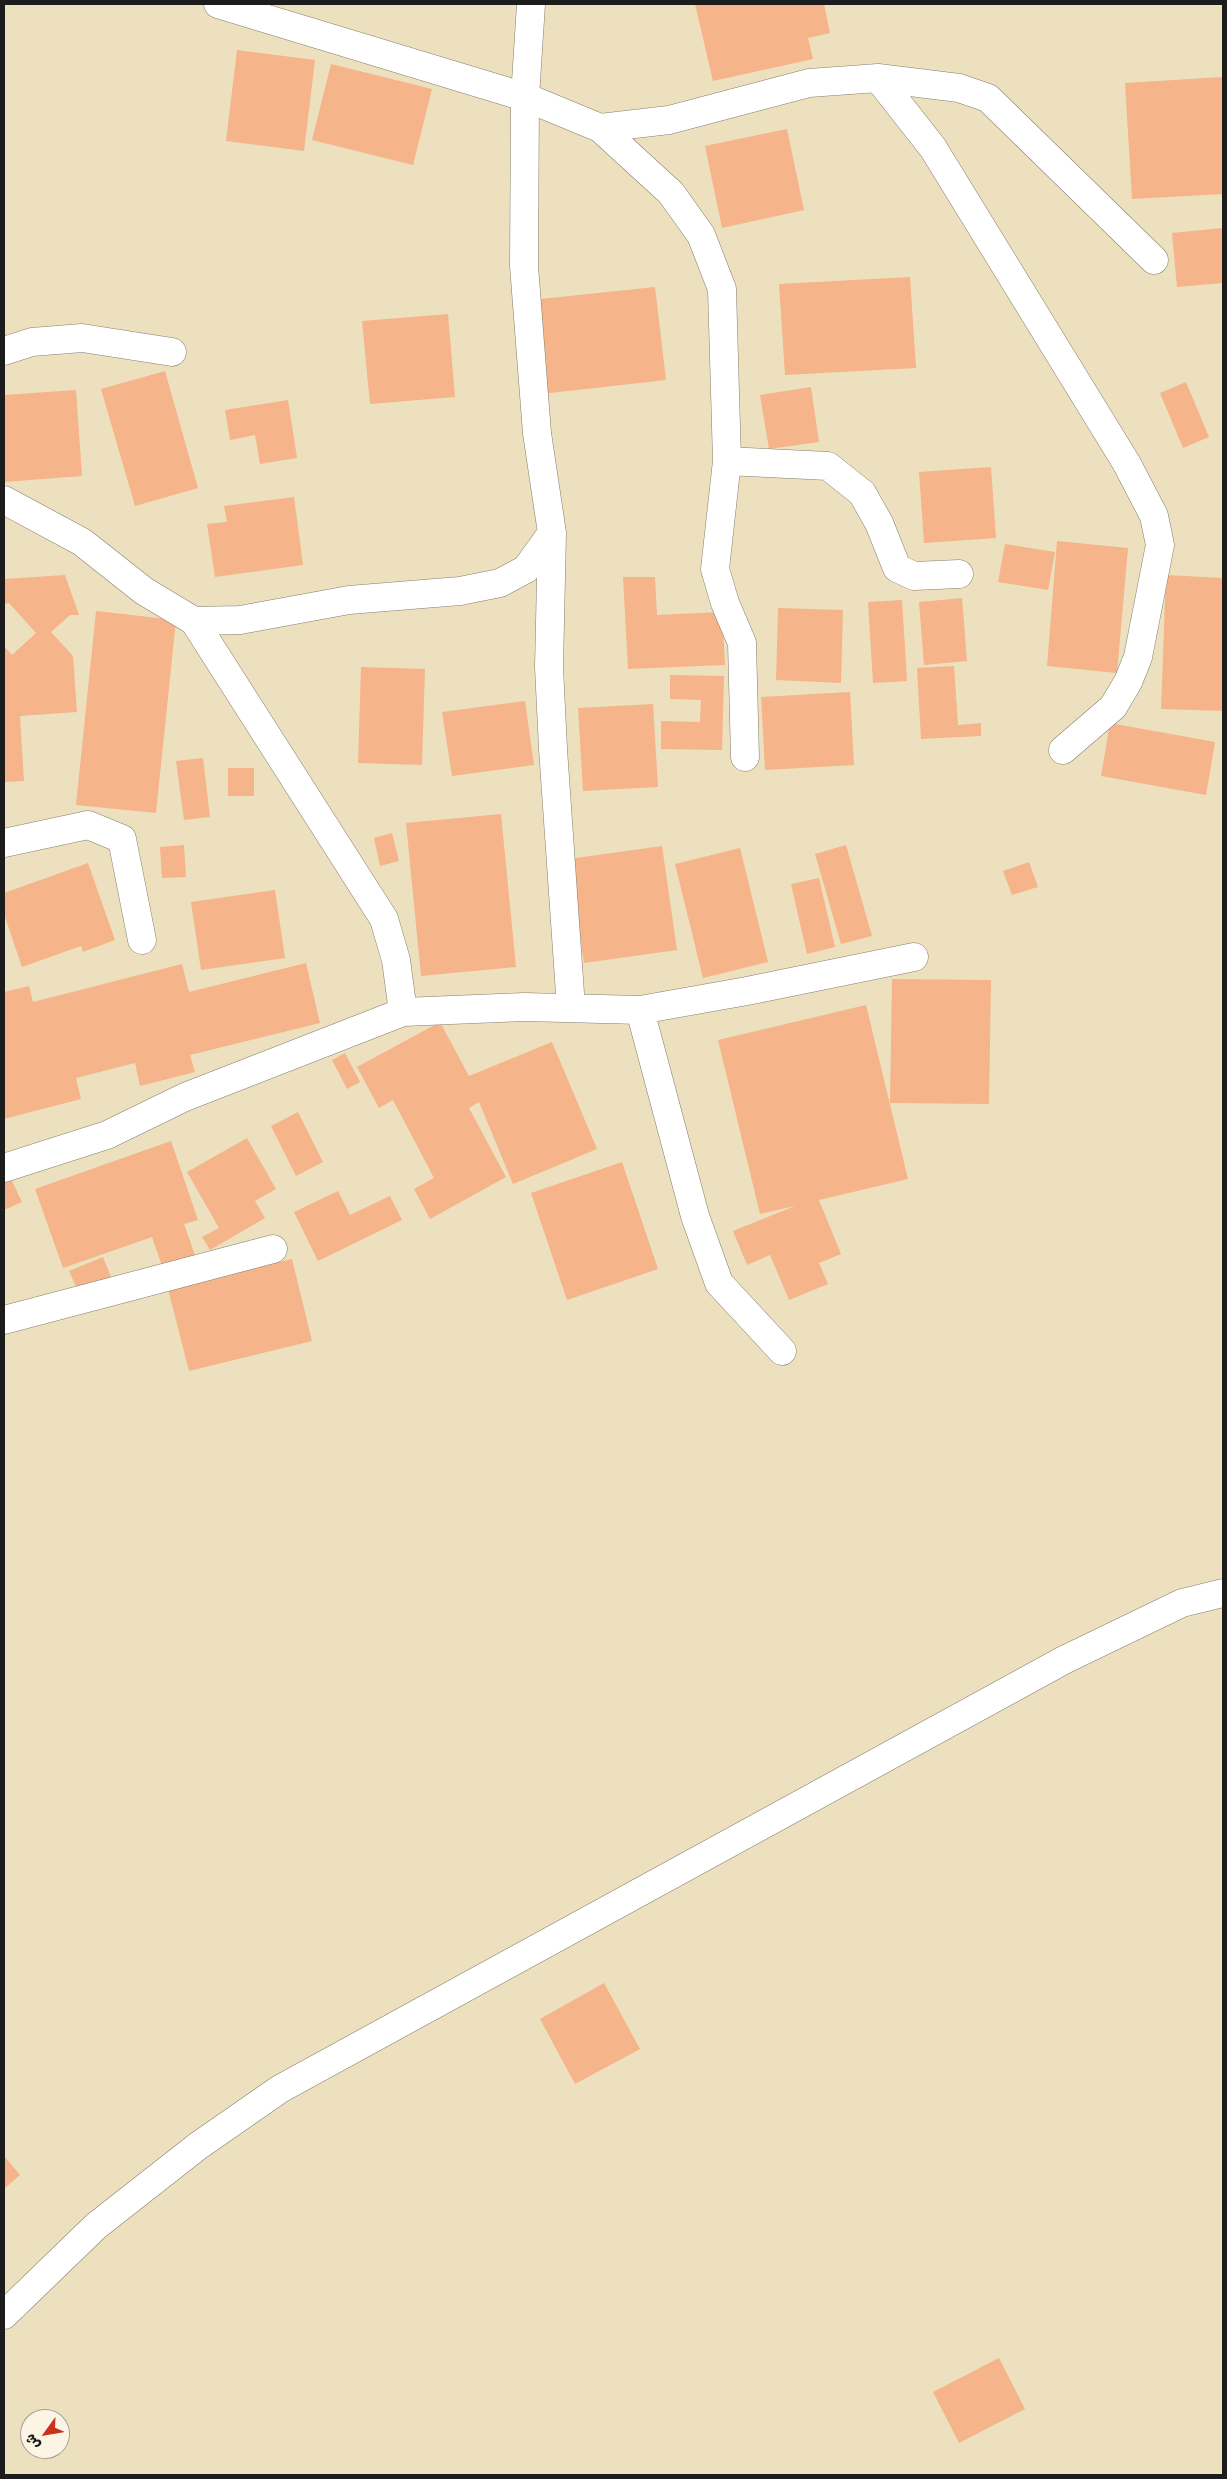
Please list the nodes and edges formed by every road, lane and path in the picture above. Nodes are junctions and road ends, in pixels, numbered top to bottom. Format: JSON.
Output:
{"nodes":[{"id":1,"x":218,"y":4,"type":"edge"},
{"id":2,"x":531,"y":4,"type":"edge"},
{"id":3,"x":878,"y":78,"type":"junction"},
{"id":4,"x":524,"y":96,"type":"junction"},
{"id":5,"x":600,"y":128,"type":"junction"},
{"id":6,"x":1154,"y":260,"type":"dead end"},
{"id":7,"x":4,"y":351,"type":"edge"},
{"id":8,"x":172,"y":352,"type":"dead end"},
{"id":9,"x":726,"y":461,"type":"junction"},
{"id":10,"x":4,"y":500,"type":"edge"},
{"id":11,"x":552,"y":533,"type":"junction"},
{"id":12,"x":960,"y":574,"type":"dead end"},
{"id":13,"x":194,"y":621,"type":"junction"},
{"id":14,"x":1063,"y":750,"type":"dead end"},
{"id":15,"x":745,"y":757,"type":"dead end"},
{"id":16,"x":4,"y":843,"type":"edge"},
{"id":17,"x":142,"y":940,"type":"dead end"},
{"id":18,"x":914,"y":957,"type":"dead end"},
{"id":19,"x":571,"y":1008,"type":"junction"},
{"id":20,"x":640,"y":1010,"type":"junction"},
{"id":21,"x":403,"y":1012,"type":"junction"},
{"id":22,"x":4,"y":1168,"type":"edge"},
{"id":23,"x":273,"y":1249,"type":"dead end"},
{"id":24,"x":4,"y":1320,"type":"edge"},
{"id":25,"x":782,"y":1351,"type":"dead end"},
{"id":26,"x":1223,"y":1594,"type":"edge"},
{"id":27,"x":4,"y":2315,"type":"edge"}],
"edges":[{"from":1,"to":4,"type":"street"},
{"from":2,"to":4,"type":"street"},
{"from":3,"to":5,"type":"street"},
{"from":3,"to":6,"type":"street"},
{"from":3,"to":14,"type":"street"},
{"from":4,"to":5,"type":"street"},
{"from":4,"to":11,"type":"street"},
{"from":5,"to":9,"type":"street"},
{"from":7,"to":8,"type":"street"},
{"from":9,"to":12,"type":"street"},
{"from":9,"to":15,"type":"street"},
{"from":10,"to":13,"type":"street"},
{"from":11,"to":13,"type":"street"},
{"from":11,"to":19,"type":"street"},
{"from":13,"to":21,"type":"street"},
{"from":16,"to":17,"type":"street"},
{"from":18,"to":20,"type":"street"},
{"from":19,"to":20,"type":"street"},
{"from":19,"to":21,"type":"street"},
{"from":20,"to":25,"type":"street"},
{"from":21,"to":22,"type":"street"},
{"from":23,"to":24,"type":"street"},
{"from":26,"to":27,"type":"street"}]}
